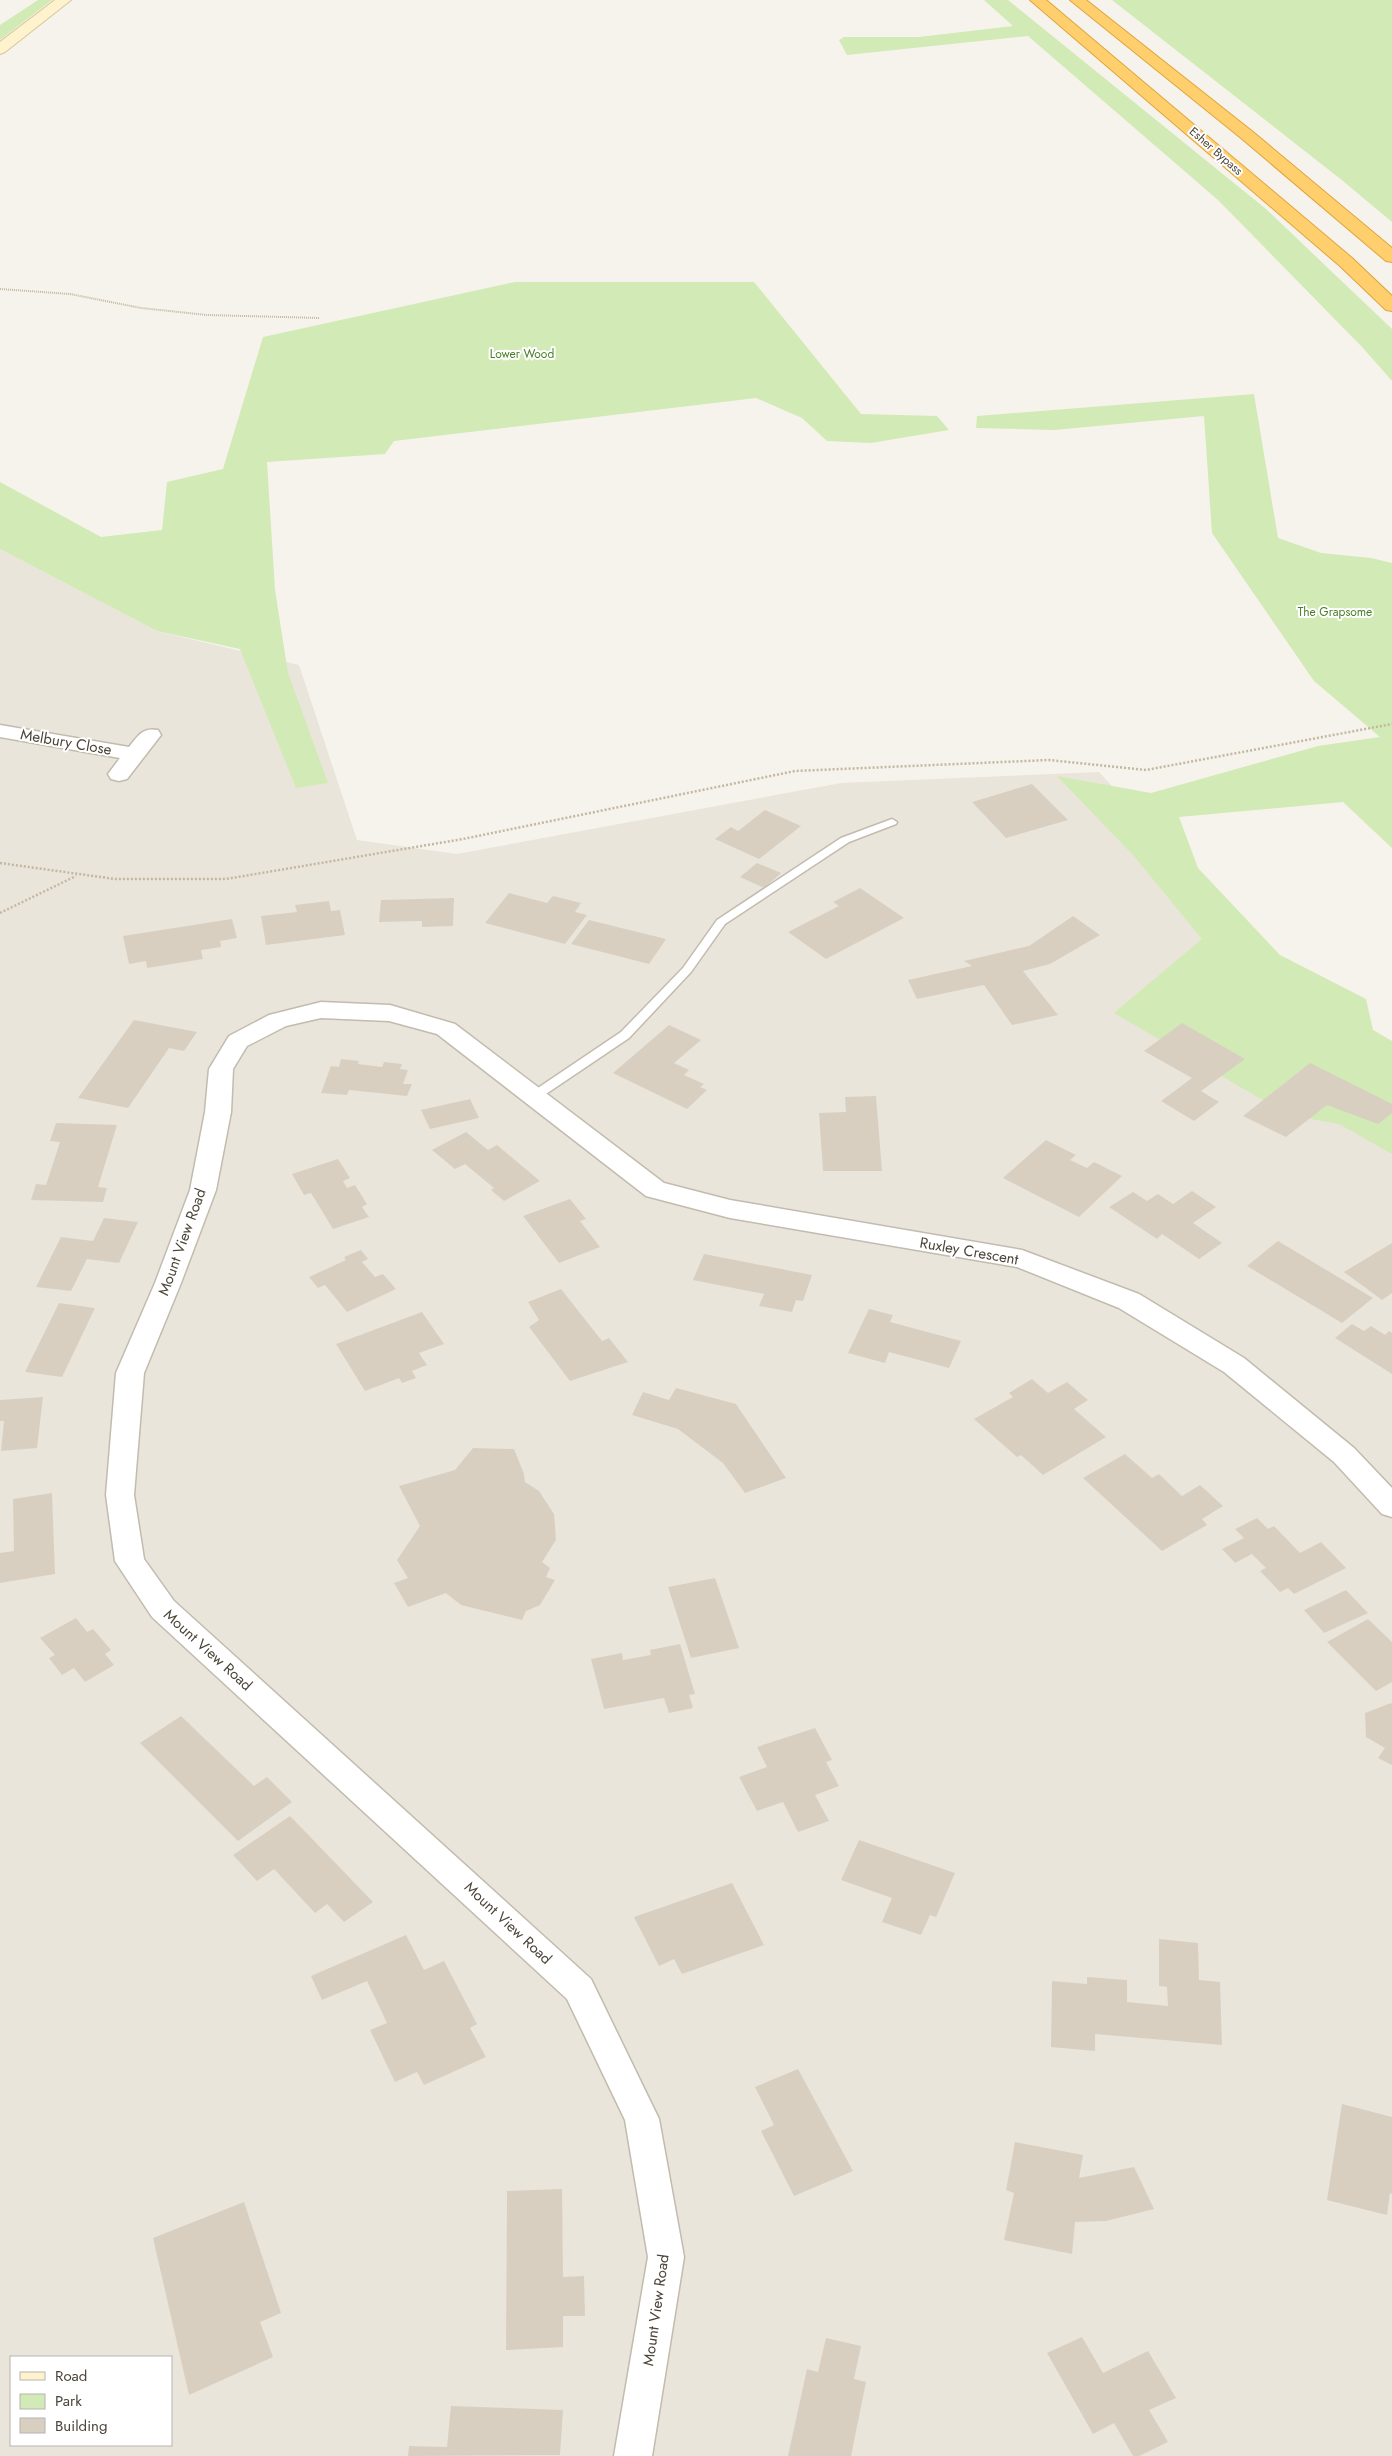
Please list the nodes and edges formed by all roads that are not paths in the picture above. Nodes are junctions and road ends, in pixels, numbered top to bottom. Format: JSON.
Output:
{"nodes":[{"id":1,"x":64,"y":0,"type":"edge"},
{"id":2,"x":1037,"y":0,"type":"edge"},
{"id":3,"x":1078,"y":0,"type":"edge"},
{"id":4,"x":0,"y":49,"type":"edge"},
{"id":5,"x":1392,"y":257,"type":"edge"},
{"id":6,"x":1392,"y":306,"type":"edge"},
{"id":7,"x":0,"y":731,"type":"edge"},
{"id":8,"x":150,"y":735,"type":"dead end"},
{"id":9,"x":133,"y":754,"type":"junction"},
{"id":10,"x":118,"y":774,"type":"dead end"},
{"id":11,"x":892,"y":822,"type":"dead end"},
{"id":12,"x":533,"y":1097,"type":"junction"},
{"id":13,"x":1392,"y":1506,"type":"edge"},
{"id":14,"x":634,"y":2456,"type":"edge"}],
"edges":[{"from":1,"to":4,"type":"street"},
{"from":2,"to":6,"type":"highway","name":"Esher Bypass"},
{"from":3,"to":5,"type":"highway"},
{"from":7,"to":9,"type":"street","name":"Melbury Close"},
{"from":8,"to":9,"type":"street","name":"Melbury Close"},
{"from":9,"to":10,"type":"street","name":"Melbury Close"},
{"from":11,"to":12,"type":"lane"},
{"from":12,"to":13,"type":"street","name":"Ruxley Crescent"},
{"from":12,"to":14,"type":"street","name":"Mount View Road"}]}
